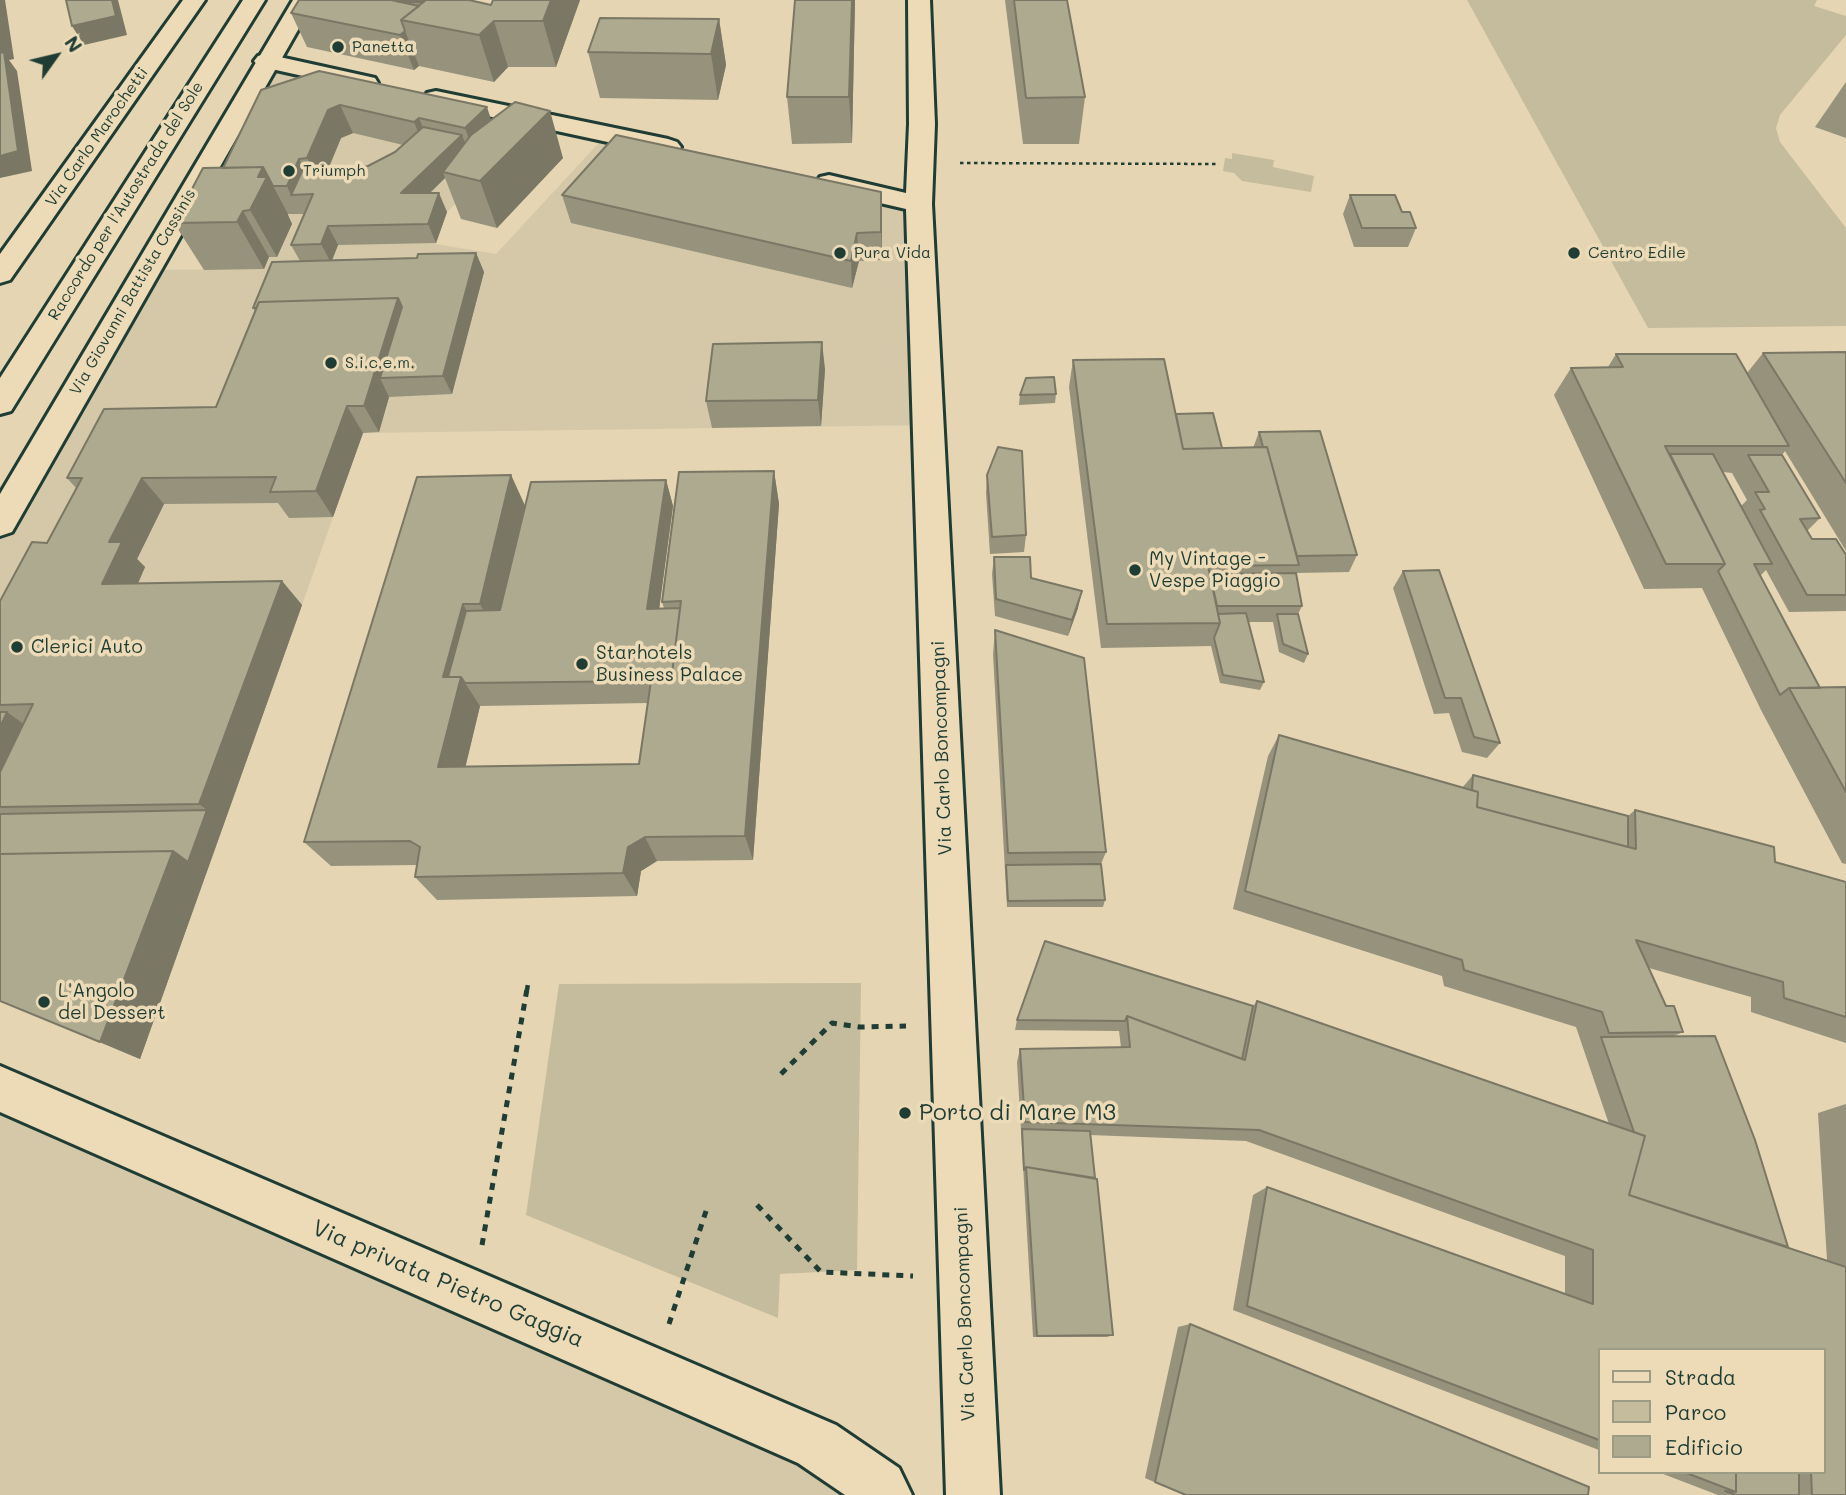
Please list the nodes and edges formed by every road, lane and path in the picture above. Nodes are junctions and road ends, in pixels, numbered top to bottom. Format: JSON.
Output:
{"nodes":[{"id":1,"x":194,"y":0,"type":"edge"},
{"id":2,"x":254,"y":0,"type":"edge"},
{"id":3,"x":304,"y":0,"type":"edge"},
{"id":4,"x":919,"y":0,"type":"edge"},
{"id":5,"x":266,"y":61,"type":"junction"},
{"id":6,"x":686,"y":151,"type":"edge"},
{"id":7,"x":953,"y":163,"type":"dead end"},
{"id":8,"x":1217,"y":164,"type":"dead end"},
{"id":9,"x":805,"y":177,"type":"edge"},
{"id":10,"x":50,"y":204,"type":"junction"},
{"id":11,"x":919,"y":205,"type":"junction"},
{"id":12,"x":2,"y":227,"type":"dead end"},
{"id":13,"x":0,"y":274,"type":"edge"},
{"id":14,"x":0,"y":403,"type":"edge"},
{"id":15,"x":0,"y":523,"type":"edge"},
{"id":16,"x":528,"y":984,"type":"dead end"},
{"id":17,"x":917,"y":1026,"type":"dead end"},
{"id":18,"x":781,"y":1074,"type":"dead end"},
{"id":19,"x":0,"y":1089,"type":"edge"},
{"id":20,"x":708,"y":1205,"type":"dead end"},
{"id":21,"x":757,"y":1205,"type":"dead end"},
{"id":22,"x":921,"y":1277,"type":"dead end"},
{"id":23,"x":473,"y":1295,"type":"junction"},
{"id":24,"x":667,"y":1333,"type":"dead end"},
{"id":25,"x":885,"y":1495,"type":"edge"},
{"id":26,"x":973,"y":1495,"type":"edge"}],
"edges":[{"from":1,"to":10,"type":"main road","name":"Via Carlo Marochetti"},
{"from":2,"to":14,"type":"main road","name":"Raccordo per l'Autostrada del Sole"},
{"from":3,"to":5,"type":"main road"},
{"from":4,"to":11,"type":"main road","name":"Via Carlo Boncompagni"},
{"from":5,"to":6,"type":"main road"},
{"from":5,"to":15,"type":"main road","name":"Via Giovanni Battista Cassinis"},
{"from":7,"to":8,"type":"path"},
{"from":9,"to":11,"type":"main road"},
{"from":10,"to":12,"type":"main road"},
{"from":10,"to":13,"type":"main road","name":"Via Carlo Marochetti"},
{"from":11,"to":26,"type":"main road","name":"Via Carlo Boncompagni"},
{"from":16,"to":23,"type":"path"},
{"from":17,"to":18,"type":"path"},
{"from":19,"to":23,"type":"main road","name":"Via privata Pietro Gaggia"},
{"from":20,"to":24,"type":"path"},
{"from":21,"to":22,"type":"path"},
{"from":23,"to":25,"type":"main road","name":"Via privata Pietro Gaggia"}]}
